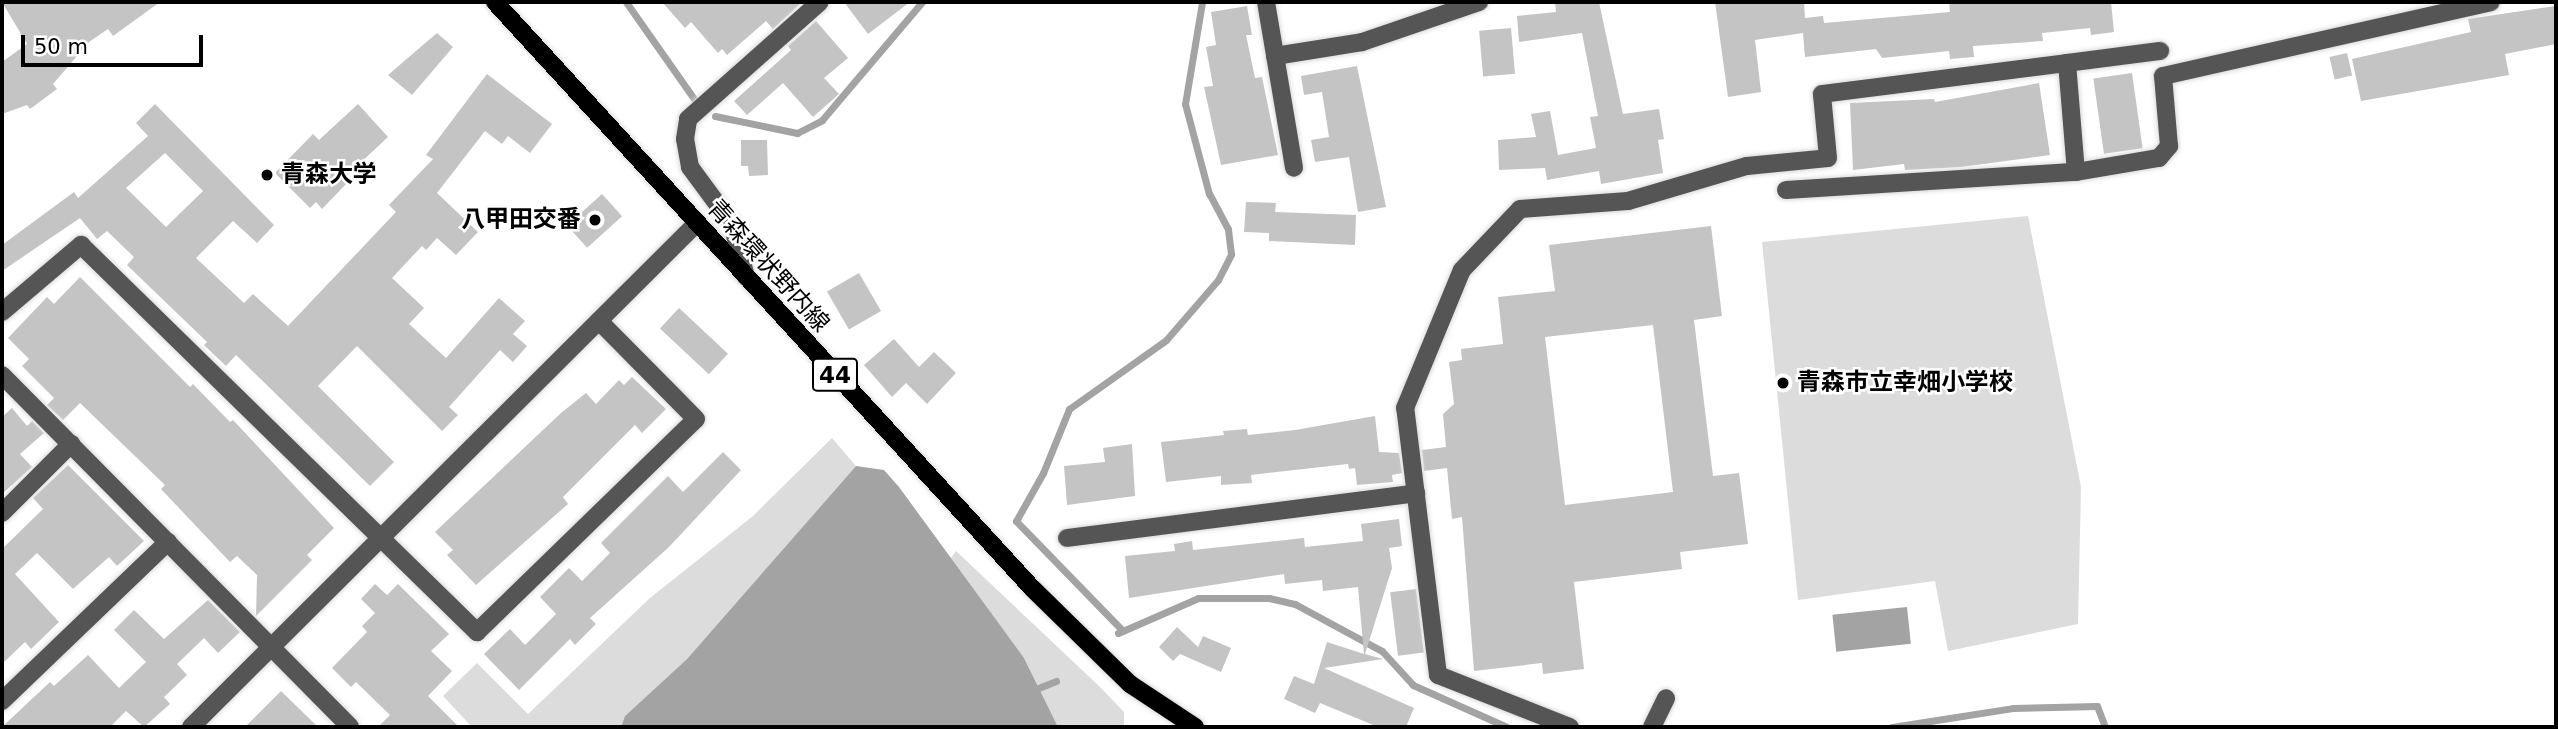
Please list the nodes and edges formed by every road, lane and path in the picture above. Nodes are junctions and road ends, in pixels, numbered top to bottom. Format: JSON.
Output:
{"nodes":[{"id":1,"x":495,"y":2,"type":"edge"},
{"id":2,"x":818,"y":2,"type":"edge"},
{"id":3,"x":1266,"y":2,"type":"edge"},
{"id":4,"x":2491,"y":2,"type":"edge"},
{"id":5,"x":1472,"y":3,"type":"edge"},
{"id":6,"x":2160,"y":51,"type":"dead end"},
{"id":7,"x":1275,"y":57,"type":"junction"},
{"id":8,"x":2067,"y":63,"type":"junction"},
{"id":9,"x":1294,"y":168,"type":"dead end"},
{"id":10,"x":2076,"y":172,"type":"junction"},
{"id":11,"x":1786,"y":190,"type":"dead end"},
{"id":12,"x":697,"y":223,"type":"junction"},
{"id":13,"x":746,"y":277,"type":"junction"},
{"id":14,"x":2,"y":312,"type":"edge"},
{"id":15,"x":599,"y":321,"type":"junction"},
{"id":16,"x":2,"y":376,"type":"edge"},
{"id":17,"x":71,"y":444,"type":"junction"},
{"id":18,"x":1416,"y":493,"type":"junction"},
{"id":19,"x":2,"y":513,"type":"edge"},
{"id":20,"x":382,"y":538,"type":"junction"},
{"id":21,"x":1067,"y":538,"type":"dead end"},
{"id":22,"x":168,"y":542,"type":"junction"},
{"id":23,"x":273,"y":646,"type":"junction"},
{"id":24,"x":1666,"y":698,"type":"dead end"},
{"id":25,"x":2,"y":701,"type":"edge"},
{"id":26,"x":191,"y":727,"type":"edge"},
{"id":27,"x":350,"y":727,"type":"edge"},
{"id":28,"x":1195,"y":727,"type":"edge"},
{"id":29,"x":1570,"y":727,"type":"edge"},
{"id":30,"x":1652,"y":727,"type":"edge"}],
"edges":[{"from":1,"to":12,"type":"main road","name":"青森環状野内線","number":"44"},
{"from":2,"to":13,"type":"street"},
{"from":3,"to":7,"type":"street"},
{"from":4,"to":10,"type":"street"},
{"from":5,"to":7,"type":"street"},
{"from":6,"to":8,"type":"street"},
{"from":7,"to":9,"type":"street"},
{"from":8,"to":10,"type":"street"},
{"from":8,"to":18,"type":"street"},
{"from":10,"to":11,"type":"street"},
{"from":12,"to":13,"type":"main road","name":"青森環状野内線","number":"44"},
{"from":12,"to":15,"type":"street"},
{"from":13,"to":28,"type":"main road","name":"青森環状野内線","number":"44"},
{"from":14,"to":20,"type":"street"},
{"from":15,"to":20,"type":"street"},
{"from":15,"to":20,"type":"street"},
{"from":16,"to":17,"type":"street"},
{"from":17,"to":19,"type":"street"},
{"from":17,"to":22,"type":"street"},
{"from":18,"to":21,"type":"street"},
{"from":18,"to":29,"type":"street"},
{"from":20,"to":23,"type":"street"},
{"from":22,"to":23,"type":"street"},
{"from":22,"to":25,"type":"street"},
{"from":23,"to":26,"type":"street"},
{"from":23,"to":27,"type":"street"},
{"from":24,"to":30,"type":"street"}]}
